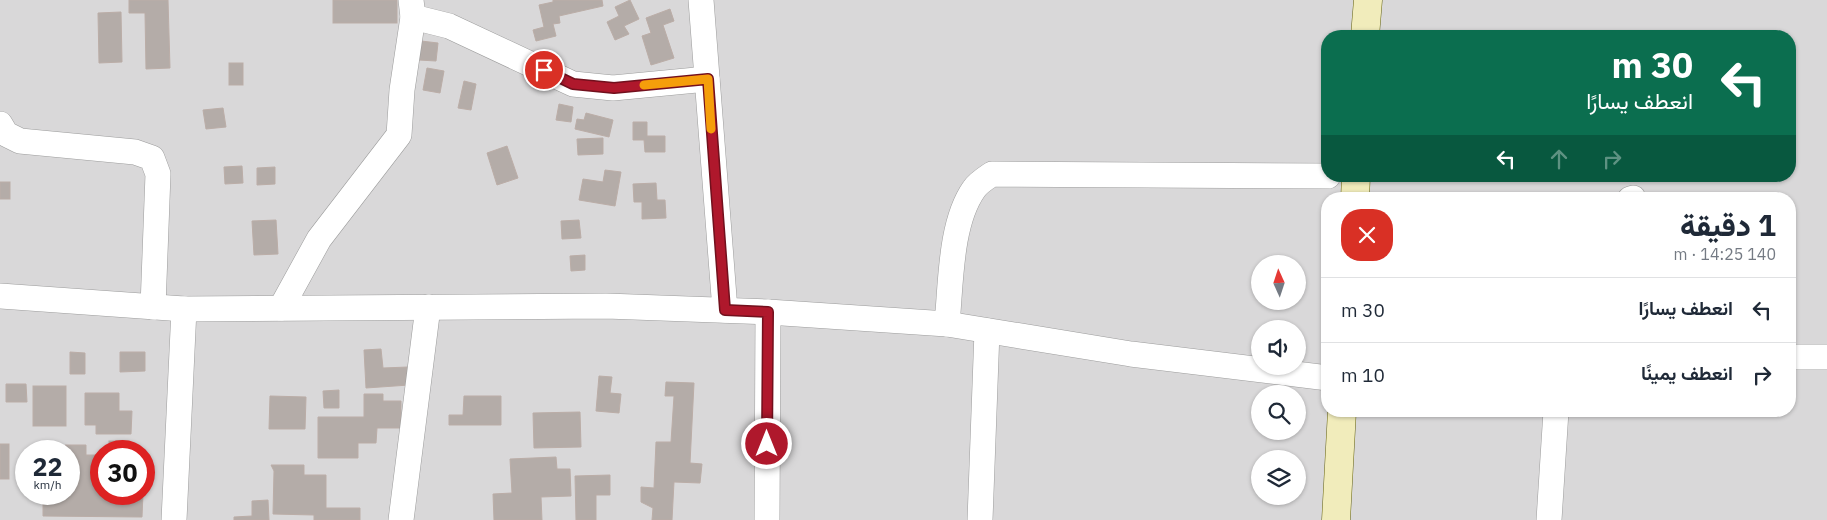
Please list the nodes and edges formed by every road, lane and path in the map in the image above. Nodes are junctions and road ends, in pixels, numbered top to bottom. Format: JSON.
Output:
{"nodes":[{"id":1,"x":701,"y":0,"type":"edge"},
{"id":2,"x":1368,"y":0,"type":"edge"},
{"id":3,"x":412,"y":9,"type":"edge"},
{"id":4,"x":1366,"y":30,"type":"edge"},
{"id":5,"x":708,"y":79,"type":"junction"},
{"id":6,"x":0,"y":124,"type":"edge"},
{"id":7,"x":1321,"y":176,"type":"edge"},
{"id":8,"x":0,"y":296,"type":"edge"},
{"id":9,"x":153,"y":307,"type":"junction"},
{"id":10,"x":428,"y":307,"type":"junction"},
{"id":11,"x":281,"y":308,"type":"junction"},
{"id":12,"x":184,"y":309,"type":"junction"},
{"id":13,"x":725,"y":310,"type":"junction"},
{"id":14,"x":768,"y":312,"type":"junction"},
{"id":15,"x":947,"y":324,"type":"junction"},
{"id":16,"x":987,"y":331,"type":"junction"},
{"id":17,"x":1796,"y":357,"type":"edge"},
{"id":18,"x":1827,"y":357,"type":"edge"},
{"id":19,"x":1321,"y":377,"type":"edge"},
{"id":20,"x":1342,"y":417,"type":"edge"},
{"id":21,"x":1556,"y":417,"type":"edge"},
{"id":22,"x":174,"y":520,"type":"edge"},
{"id":23,"x":401,"y":520,"type":"edge"},
{"id":24,"x":767,"y":520,"type":"edge"},
{"id":25,"x":980,"y":520,"type":"edge"},
{"id":26,"x":1336,"y":520,"type":"edge"},
{"id":27,"x":1549,"y":520,"type":"edge"}],
"edges":[{"from":1,"to":5,"type":"street"},
{"from":2,"to":4,"type":"street"},
{"from":3,"to":5,"type":"street"},
{"from":3,"to":11,"type":"street"},
{"from":5,"to":13,"type":"street"},
{"from":6,"to":9,"type":"street"},
{"from":7,"to":15,"type":"street"},
{"from":8,"to":9,"type":"street"},
{"from":9,"to":12,"type":"street"},
{"from":10,"to":11,"type":"street"},
{"from":10,"to":13,"type":"street"},
{"from":10,"to":23,"type":"street"},
{"from":11,"to":12,"type":"street"},
{"from":12,"to":22,"type":"street"},
{"from":13,"to":14,"type":"street"},
{"from":14,"to":15,"type":"street"},
{"from":14,"to":24,"type":"street"},
{"from":15,"to":16,"type":"street"},
{"from":16,"to":19,"type":"street"},
{"from":16,"to":25,"type":"street"},
{"from":17,"to":18,"type":"street"},
{"from":20,"to":26,"type":"street"},
{"from":21,"to":27,"type":"street"}]}
